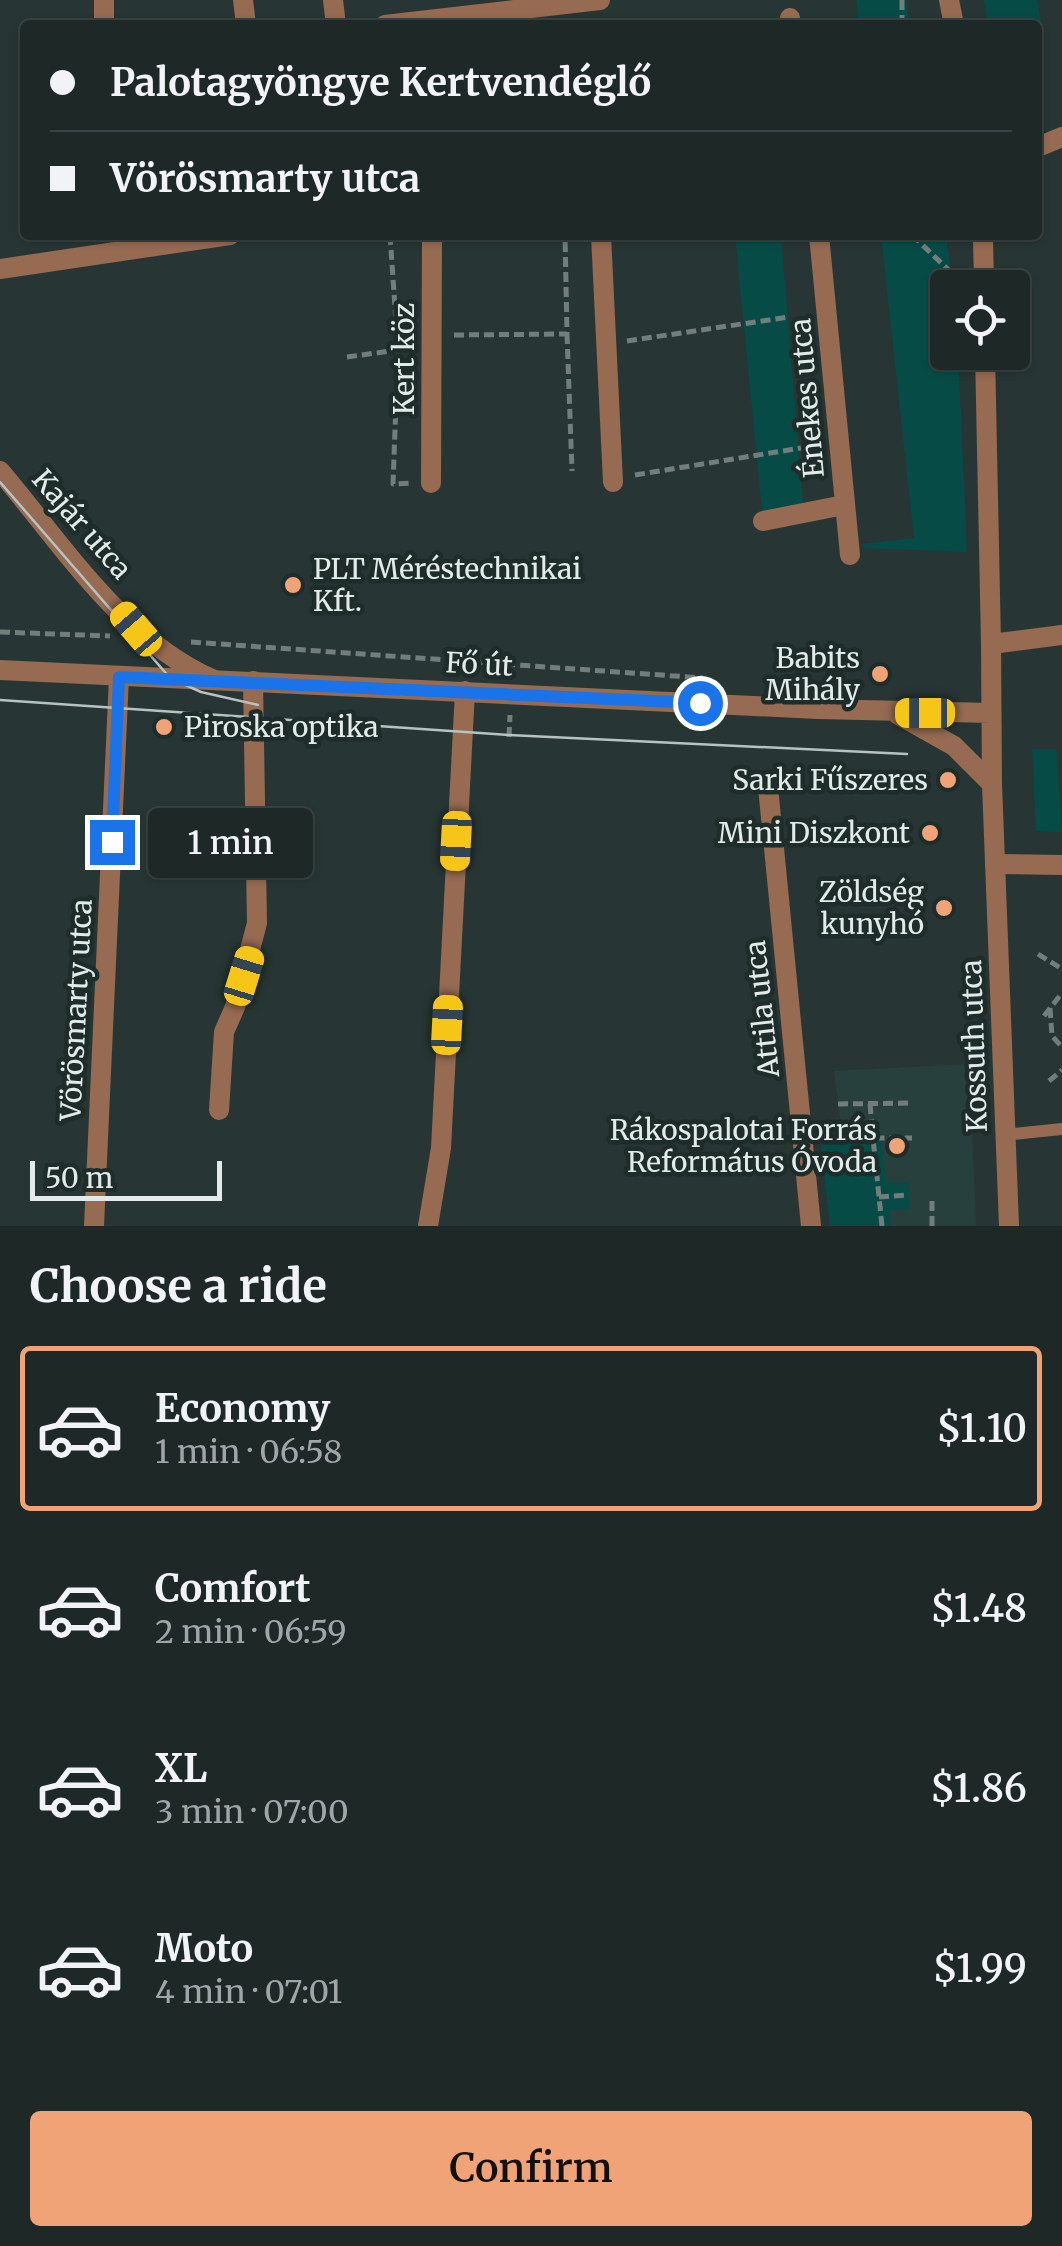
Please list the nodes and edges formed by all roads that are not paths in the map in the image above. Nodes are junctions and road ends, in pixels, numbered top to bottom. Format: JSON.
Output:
{"nodes":[{"id":1,"x":600,"y":0,"type":"edge"},
{"id":2,"x":573,"y":2,"type":"edge"},
{"id":3,"x":456,"y":8,"type":"edge"},
{"id":4,"x":406,"y":20,"type":"edge"},
{"id":5,"x":145,"y":240,"type":"edge"},
{"id":6,"x":432,"y":240,"type":"edge"},
{"id":7,"x":602,"y":240,"type":"edge"},
{"id":8,"x":819,"y":240,"type":"edge"},
{"id":9,"x":984,"y":240,"type":"edge"},
{"id":10,"x":111,"y":242,"type":"edge"},
{"id":11,"x":0,"y":269,"type":"edge"},
{"id":12,"x":984,"y":270,"type":"edge"},
{"id":13,"x":985,"y":370,"type":"edge"},
{"id":14,"x":0,"y":471,"type":"edge"},
{"id":15,"x":613,"y":480,"type":"road end"},
{"id":16,"x":430,"y":483,"type":"road end"},
{"id":17,"x":844,"y":504,"type":"junction"},
{"id":18,"x":762,"y":521,"type":"dead end"},
{"id":19,"x":850,"y":555,"type":"dead end"},
{"id":20,"x":1062,"y":635,"type":"edge"},
{"id":21,"x":991,"y":644,"type":"junction"},
{"id":22,"x":0,"y":670,"type":"edge"},
{"id":23,"x":119,"y":677,"type":"junction"},
{"id":24,"x":218,"y":681,"type":"junction"},
{"id":25,"x":253,"y":681,"type":"junction"},
{"id":26,"x":465,"y":691,"type":"junction"},
{"id":27,"x":895,"y":713,"type":"junction"},
{"id":28,"x":991,"y":713,"type":"junction"},
{"id":29,"x":992,"y":784,"type":"junction"},
{"id":30,"x":768,"y":787,"type":"dead end"},
{"id":31,"x":996,"y":864,"type":"junction"},
{"id":32,"x":1062,"y":865,"type":"edge"},
{"id":33,"x":219,"y":1110,"type":"dead end"},
{"id":34,"x":1062,"y":1130,"type":"edge"},
{"id":35,"x":1004,"y":1134,"type":"junction"},
{"id":36,"x":94,"y":1226,"type":"edge"},
{"id":37,"x":428,"y":1226,"type":"edge"},
{"id":38,"x":811,"y":1226,"type":"edge"},
{"id":39,"x":1010,"y":1226,"type":"edge"}],
"edges":[{"from":1,"to":2,"type":"street"},
{"from":2,"to":3,"type":"street"},
{"from":3,"to":4,"type":"street"},
{"from":5,"to":10,"type":"street"},
{"from":6,"to":16,"type":"street","name":"Kert köz"},
{"from":7,"to":15,"type":"street"},
{"from":8,"to":17,"type":"street","name":"Énekes utca"},
{"from":9,"to":12,"type":"street"},
{"from":10,"to":11,"type":"street"},
{"from":13,"to":21,"type":"street"},
{"from":14,"to":24,"type":"street","name":"Kajár utca"},
{"from":17,"to":18,"type":"street"},
{"from":17,"to":19,"type":"street","name":"Énekes utca"},
{"from":20,"to":21,"type":"street"},
{"from":21,"to":28,"type":"street","name":"Kossuth utca"},
{"from":22,"to":23,"type":"street","name":"Fő út"},
{"from":23,"to":24,"type":"street","name":"Fő út"},
{"from":23,"to":36,"type":"street","name":"Vörösmarty utca"},
{"from":24,"to":25,"type":"street","name":"Fő út"},
{"from":25,"to":26,"type":"street","name":"Fő út"},
{"from":25,"to":33,"type":"street"},
{"from":26,"to":27,"type":"street","name":"Fő út"},
{"from":26,"to":37,"type":"street"},
{"from":27,"to":28,"type":"street","name":"Fő út"},
{"from":27,"to":29,"type":"street","name":"Fő út"},
{"from":28,"to":29,"type":"street","name":"Kossuth utca"},
{"from":29,"to":31,"type":"street","name":"Kossuth utca"},
{"from":30,"to":38,"type":"street","name":"Attila utca"},
{"from":31,"to":32,"type":"street"},
{"from":31,"to":35,"type":"street","name":"Kossuth utca"},
{"from":34,"to":35,"type":"lane"},
{"from":35,"to":39,"type":"street","name":"Kossuth utca"}]}
